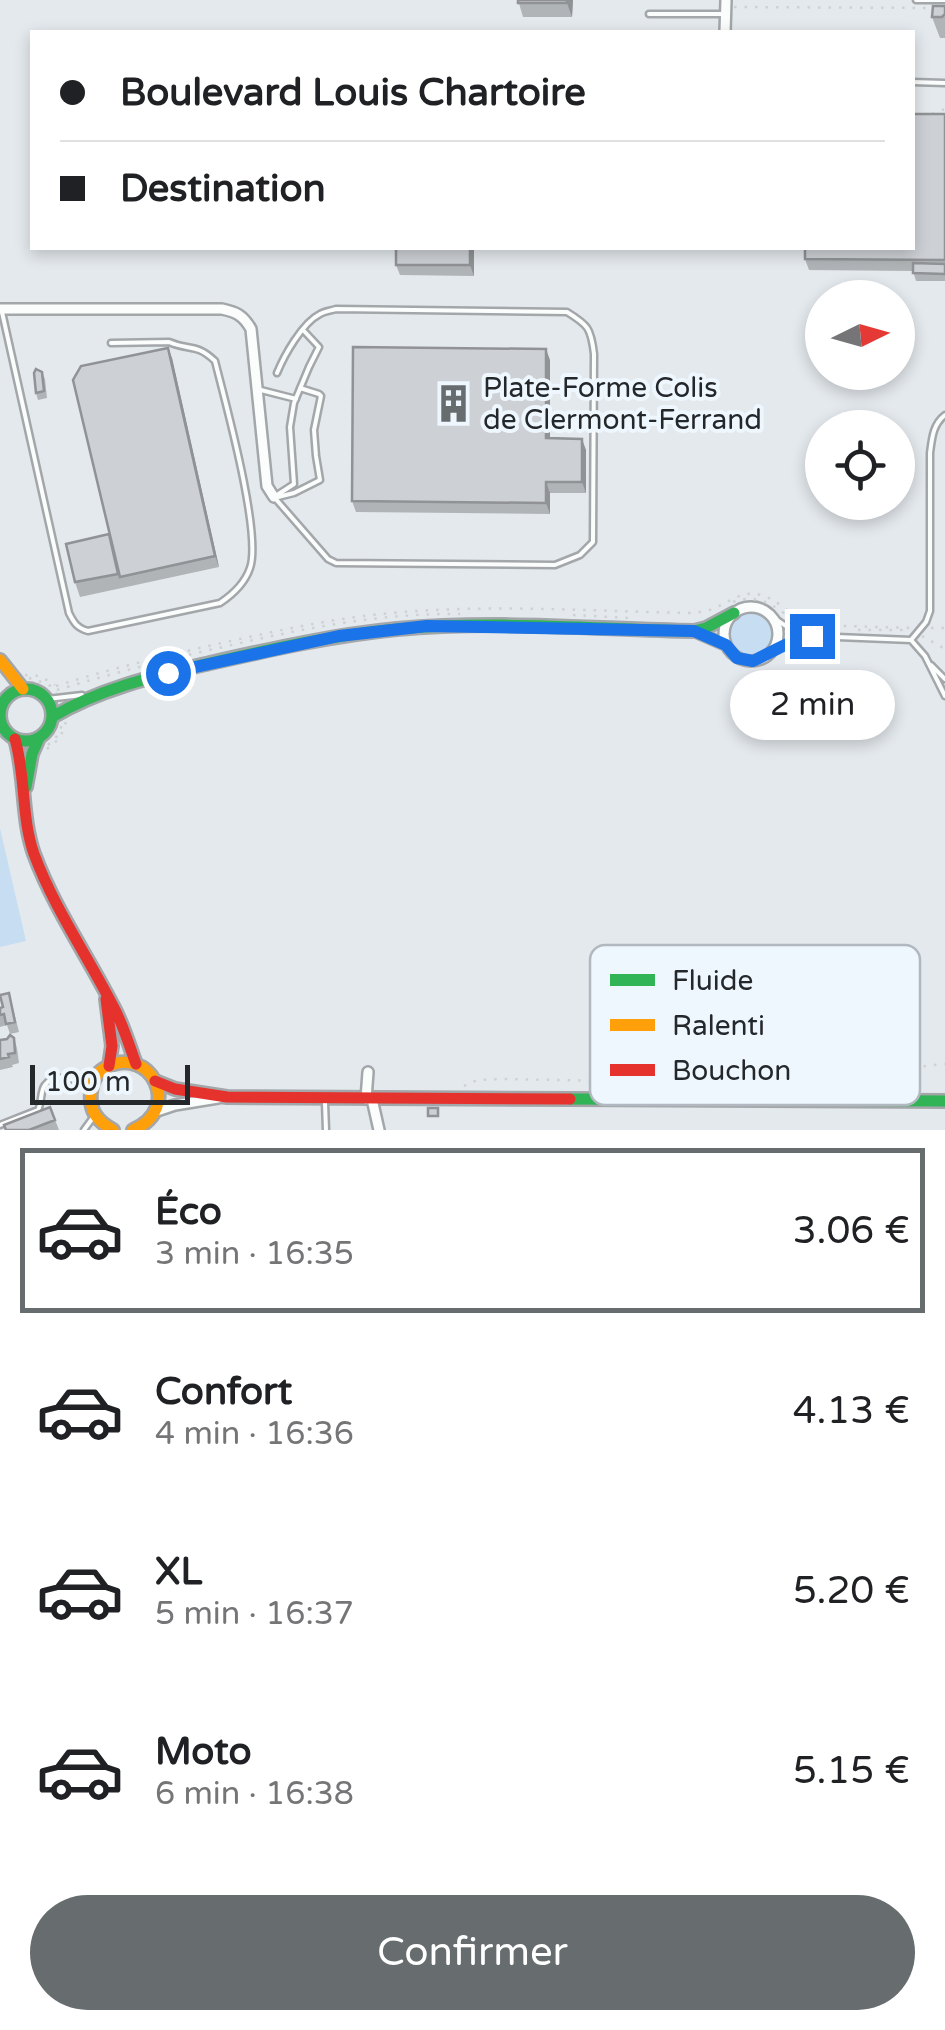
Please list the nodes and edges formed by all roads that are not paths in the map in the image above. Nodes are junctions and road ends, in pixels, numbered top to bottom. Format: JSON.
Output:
{"nodes":[{"id":1,"x":916,"y":0,"type":"edge"},
{"id":2,"x":945,"y":0,"type":"edge"},
{"id":3,"x":726,"y":7,"type":"edge"},
{"id":4,"x":648,"y":14,"type":"dead end"},
{"id":5,"x":915,"y":82,"type":"edge"},
{"id":6,"x":945,"y":82,"type":"edge"},
{"id":7,"x":1,"y":309,"type":"edge"},
{"id":8,"x":303,"y":330,"type":"junction"},
{"id":9,"x":110,"y":343,"type":"dead end"},
{"id":10,"x":277,"y":373,"type":"dead end"},
{"id":11,"x":300,"y":388,"type":"junction"},
{"id":12,"x":258,"y":389,"type":"junction"},
{"id":13,"x":296,"y":399,"type":"junction"},
{"id":14,"x":945,"y":415,"type":"edge"},
{"id":15,"x":274,"y":498,"type":"junction"},
{"id":16,"x":734,"y":613,"type":"junction"},
{"id":17,"x":768,"y":613,"type":"junction"},
{"id":18,"x":694,"y":631,"type":"junction"},
{"id":19,"x":812,"y":636,"type":"junction"},
{"id":20,"x":911,"y":640,"type":"junction"},
{"id":21,"x":726,"y":645,"type":"junction"},
{"id":22,"x":767,"y":655,"type":"junction"},
{"id":23,"x":0,"y":660,"type":"edge"},
{"id":24,"x":928,"y":662,"type":"junction"},
{"id":25,"x":945,"y":679,"type":"edge"},
{"id":26,"x":12,"y":682,"type":"edge"},
{"id":27,"x":945,"y":696,"type":"edge"},
{"id":28,"x":5,"y":700,"type":"junction"},
{"id":29,"x":60,"y":702,"type":"junction"},
{"id":30,"x":0,"y":714,"type":"edge"},
{"id":31,"x":15,"y":738,"type":"junction"},
{"id":32,"x":40,"y":738,"type":"junction"},
{"id":33,"x":23,"y":801,"type":"junction"},
{"id":34,"x":106,"y":995,"type":"junction"},
{"id":35,"x":136,"y":1064,"type":"junction"},
{"id":36,"x":108,"y":1066,"type":"junction"},
{"id":37,"x":368,"y":1072,"type":"dead end"},
{"id":38,"x":155,"y":1082,"type":"junction"},
{"id":39,"x":91,"y":1084,"type":"junction"},
{"id":40,"x":227,"y":1096,"type":"junction"},
{"id":41,"x":324,"y":1098,"type":"junction"},
{"id":42,"x":369,"y":1099,"type":"junction"},
{"id":43,"x":590,"y":1099,"type":"edge"},
{"id":44,"x":920,"y":1101,"type":"edge"},
{"id":45,"x":945,"y":1101,"type":"edge"},
{"id":46,"x":157,"y":1110,"type":"junction"},
{"id":47,"x":95,"y":1116,"type":"junction"},
{"id":48,"x":0,"y":1126,"type":"edge"},
{"id":49,"x":140,"y":1129,"type":"edge"},
{"id":50,"x":84,"y":1130,"type":"edge"},
{"id":51,"x":113,"y":1130,"type":"edge"},
{"id":52,"x":326,"y":1130,"type":"edge"},
{"id":53,"x":379,"y":1130,"type":"edge"}],
"edges":[{"from":1,"to":2,"type":"lane"},
{"from":3,"to":4,"type":"lane"},
{"from":5,"to":6,"type":"lane"},
{"from":7,"to":9,"type":"lane"},
{"from":7,"to":12,"type":"street"},
{"from":8,"to":10,"type":"lane"},
{"from":8,"to":11,"type":"lane"},
{"from":8,"to":15,"type":"lane"},
{"from":11,"to":13,"type":"lane"},
{"from":11,"to":15,"type":"lane"},
{"from":12,"to":13,"type":"lane"},
{"from":12,"to":15,"type":"street"},
{"from":13,"to":15,"type":"lane"},
{"from":14,"to":20,"type":"lane"},
{"from":16,"to":17,"type":"street"},
{"from":16,"to":18,"type":"street"},
{"from":16,"to":21,"type":"street"},
{"from":17,"to":19,"type":"lane"},
{"from":17,"to":22,"type":"street"},
{"from":18,"to":21,"type":"street"},
{"from":18,"to":29,"type":"street"},
{"from":19,"to":20,"type":"lane"},
{"from":19,"to":22,"type":"lane"},
{"from":20,"to":24,"type":"lane"},
{"from":21,"to":22,"type":"street"},
{"from":23,"to":26,"type":"street"},
{"from":24,"to":25,"type":"lane"},
{"from":24,"to":27,"type":"lane"},
{"from":26,"to":28,"type":"street"},
{"from":26,"to":28,"type":"street"},
{"from":26,"to":29,"type":"street"},
{"from":28,"to":30,"type":"street"},
{"from":29,"to":32,"type":"street"},
{"from":30,"to":31,"type":"street"},
{"from":31,"to":32,"type":"street"},
{"from":31,"to":33,"type":"street"},
{"from":32,"to":33,"type":"street"},
{"from":33,"to":34,"type":"street"},
{"from":34,"to":35,"type":"street"},
{"from":34,"to":36,"type":"street"},
{"from":35,"to":36,"type":"street"},
{"from":35,"to":38,"type":"street"},
{"from":36,"to":39,"type":"street"},
{"from":37,"to":42,"type":"street"},
{"from":38,"to":40,"type":"street"},
{"from":38,"to":46,"type":"street"},
{"from":39,"to":47,"type":"street"},
{"from":39,"to":48,"type":"lane"},
{"from":40,"to":41,"type":"street"},
{"from":40,"to":46,"type":"street"},
{"from":41,"to":42,"type":"street"},
{"from":41,"to":52,"type":"lane"},
{"from":42,"to":43,"type":"street"},
{"from":42,"to":53,"type":"street"},
{"from":44,"to":45,"type":"street"},
{"from":46,"to":49,"type":"street"},
{"from":47,"to":50,"type":"lane"},
{"from":47,"to":51,"type":"street"}]}
